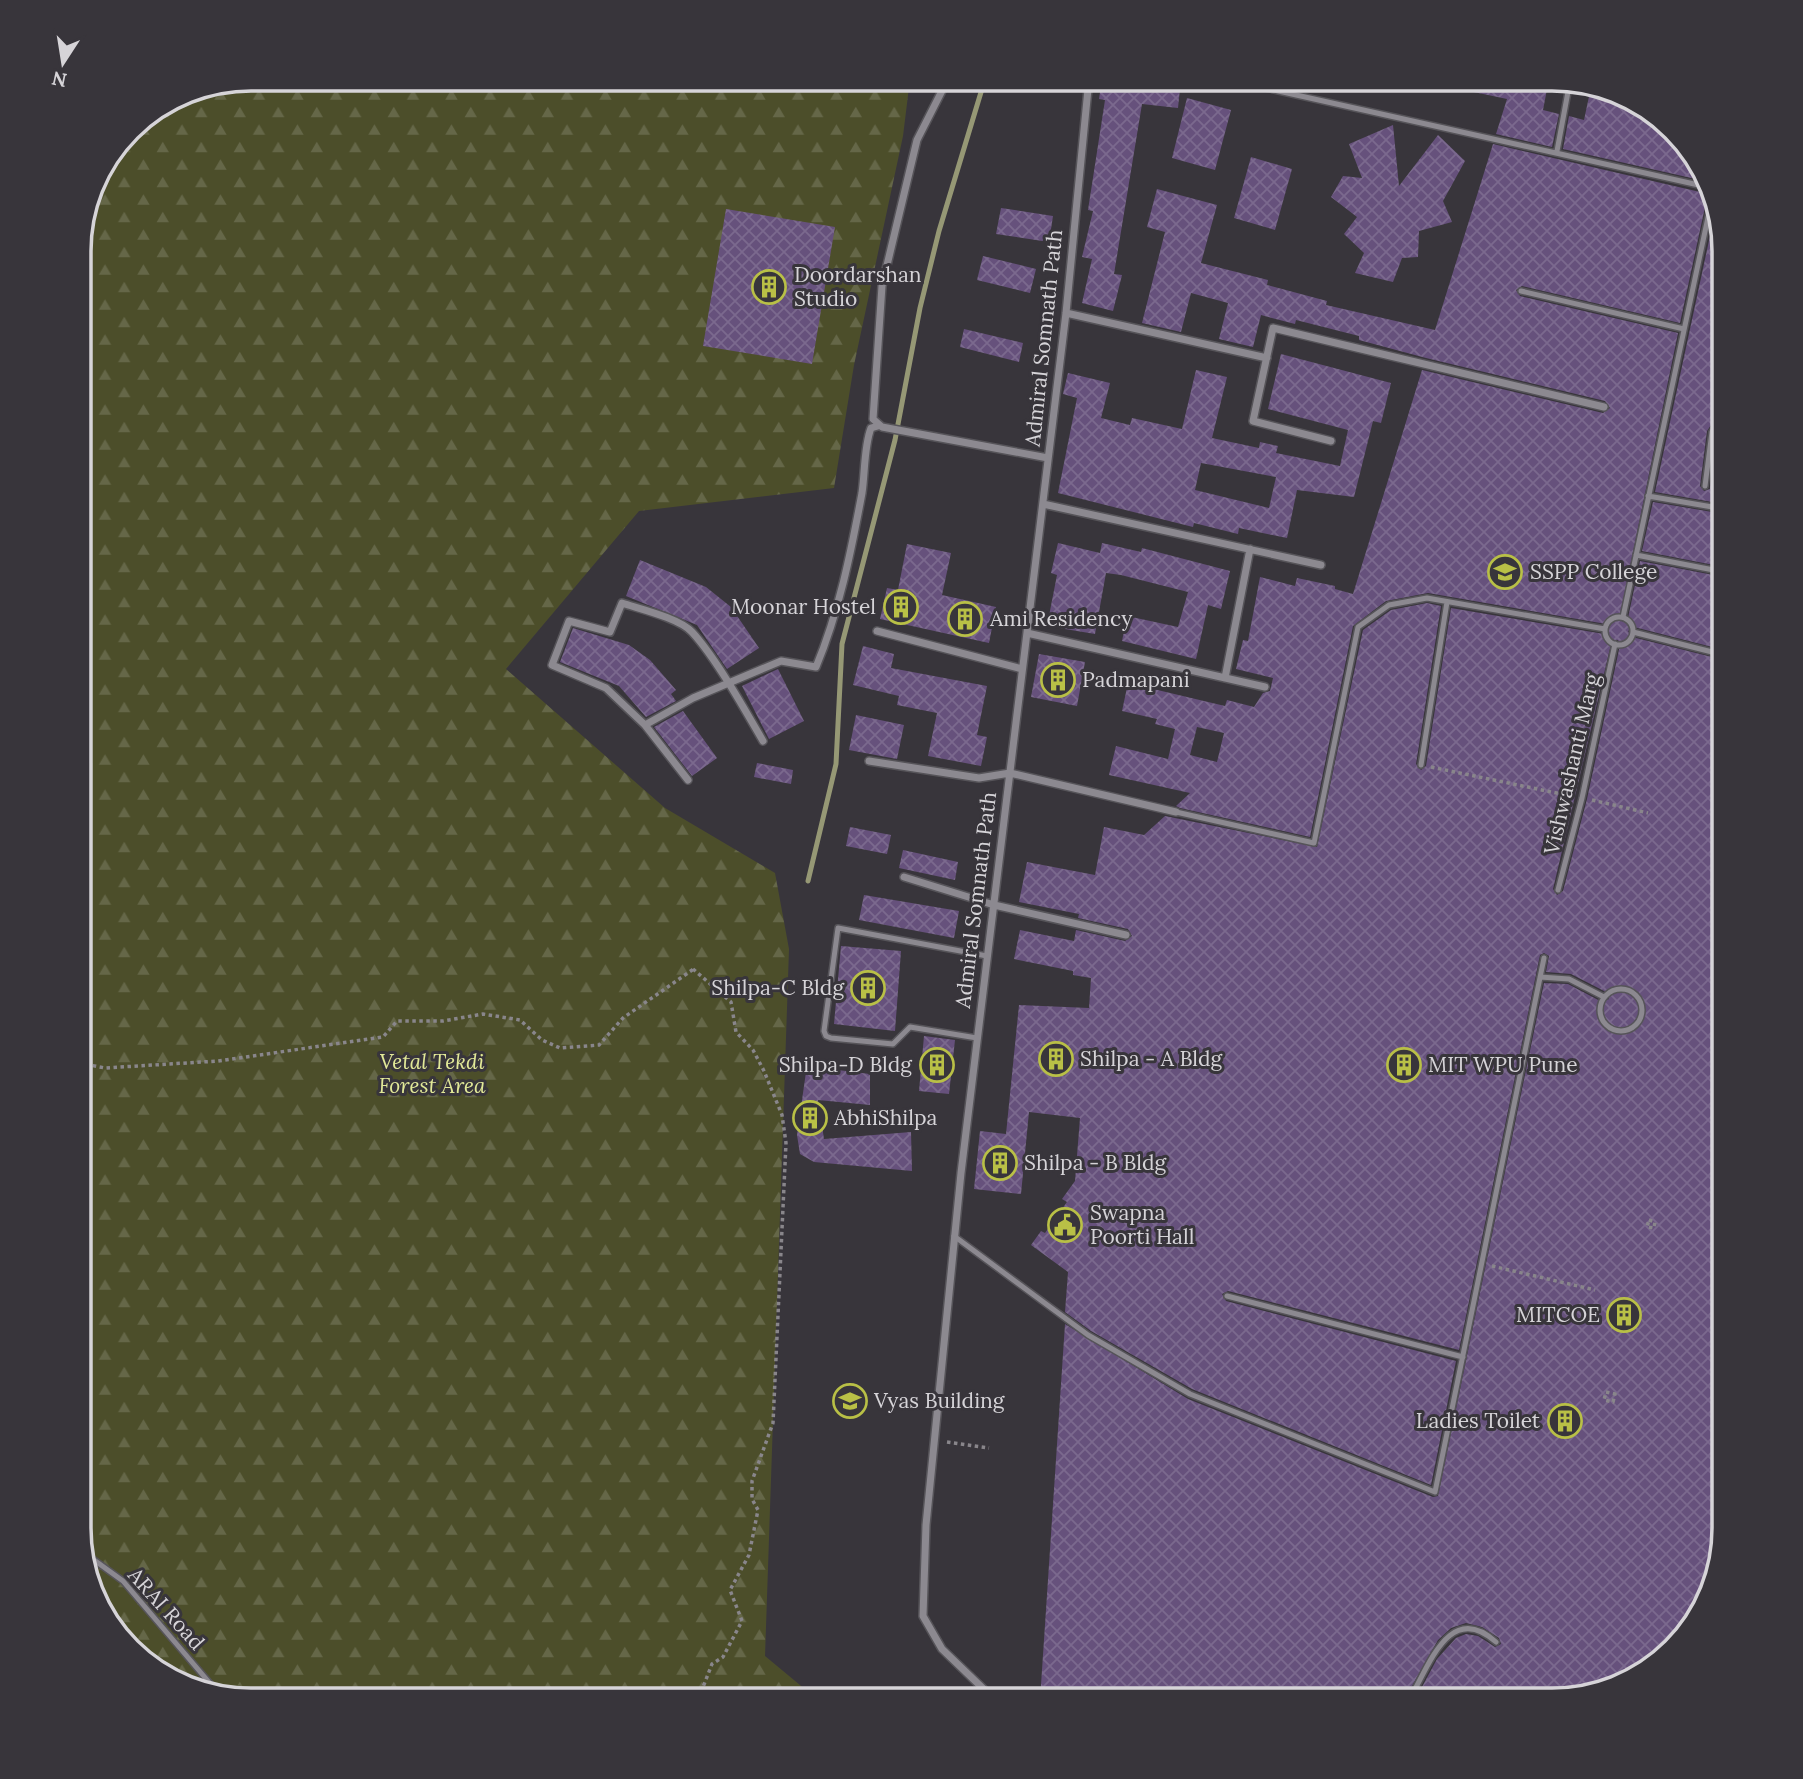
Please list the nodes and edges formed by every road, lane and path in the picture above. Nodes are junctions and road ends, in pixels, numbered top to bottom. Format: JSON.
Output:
{"nodes":[{"id":1,"x":942,"y":91,"type":"edge"},
{"id":2,"x":1088,"y":91,"type":"edge"},
{"id":3,"x":1280,"y":91,"type":"edge"},
{"id":4,"x":1568,"y":92,"type":"edge"},
{"id":5,"x":1557,"y":151,"type":"junction"},
{"id":6,"x":1698,"y":185,"type":"edge"},
{"id":7,"x":1708,"y":217,"type":"edge"},
{"id":8,"x":1521,"y":291,"type":"dead end"},
{"id":9,"x":1066,"y":313,"type":"junction"},
{"id":10,"x":1684,"y":329,"type":"junction"},
{"id":11,"x":1267,"y":358,"type":"junction"},
{"id":12,"x":1604,"y":407,"type":"dead end"},
{"id":13,"x":880,"y":427,"type":"junction"},
{"id":14,"x":1712,"y":432,"type":"edge"},
{"id":15,"x":1331,"y":441,"type":"dead end"},
{"id":16,"x":1048,"y":458,"type":"junction"},
{"id":17,"x":1705,"y":486,"type":"dead end"},
{"id":18,"x":1648,"y":496,"type":"junction"},
{"id":19,"x":1043,"y":504,"type":"junction"},
{"id":20,"x":1712,"y":507,"type":"edge"},
{"id":21,"x":1250,"y":549,"type":"junction"},
{"id":22,"x":1636,"y":555,"type":"junction"},
{"id":23,"x":1321,"y":565,"type":"dead end"},
{"id":24,"x":1712,"y":570,"type":"edge"},
{"id":25,"x":1447,"y":602,"type":"junction"},
{"id":26,"x":1622,"y":617,"type":"junction"},
{"id":27,"x":1605,"y":629,"type":"junction"},
{"id":28,"x":877,"y":631,"type":"dead end"},
{"id":29,"x":1633,"y":632,"type":"junction"},
{"id":30,"x":1027,"y":633,"type":"junction"},
{"id":31,"x":1615,"y":645,"type":"junction"},
{"id":32,"x":1712,"y":652,"type":"edge"},
{"id":33,"x":1022,"y":669,"type":"junction"},
{"id":34,"x":1225,"y":678,"type":"junction"},
{"id":35,"x":727,"y":684,"type":"junction"},
{"id":36,"x":1265,"y":687,"type":"dead end"},
{"id":37,"x":645,"y":725,"type":"junction"},
{"id":38,"x":764,"y":741,"type":"dead end"},
{"id":39,"x":869,"y":761,"type":"dead end"},
{"id":40,"x":1421,"y":765,"type":"joint"},
{"id":41,"x":1010,"y":773,"type":"junction"},
{"id":42,"x":688,"y":780,"type":"dead end"},
{"id":43,"x":1583,"y":798,"type":"junction"},
{"id":44,"x":1176,"y":812,"type":"joint"},
{"id":45,"x":1648,"y":813,"type":"dead end"},
{"id":46,"x":904,"y":877,"type":"dead end"},
{"id":47,"x":1558,"y":890,"type":"dead end"},
{"id":48,"x":993,"y":905,"type":"junction"},
{"id":49,"x":1126,"y":934,"type":"dead end"},
{"id":50,"x":987,"y":956,"type":"junction"},
{"id":51,"x":1544,"y":958,"type":"dead end"},
{"id":52,"x":1540,"y":977,"type":"junction"},
{"id":53,"x":1604,"y":997,"type":"junction"},
{"id":54,"x":977,"y":1038,"type":"junction"},
{"id":55,"x":91,"y":1065,"type":"edge"},
{"id":56,"x":954,"y":1236,"type":"junction"},
{"id":57,"x":1483,"y":1264,"type":"junction"},
{"id":58,"x":1595,"y":1290,"type":"dead end"},
{"id":59,"x":1227,"y":1296,"type":"dead end"},
{"id":60,"x":1463,"y":1357,"type":"junction"},
{"id":61,"x":934,"y":1440,"type":"junction"},
{"id":62,"x":989,"y":1448,"type":"dead end"},
{"id":63,"x":94,"y":1560,"type":"edge"},
{"id":64,"x":1496,"y":1642,"type":"dead end"},
{"id":65,"x":209,"y":1682,"type":"edge"},
{"id":66,"x":703,"y":1688,"type":"edge"},
{"id":67,"x":983,"y":1688,"type":"edge"},
{"id":68,"x":1416,"y":1688,"type":"edge"}],
"edges":[{"from":1,"to":13,"type":"street"},
{"from":2,"to":9,"type":"street","name":"Admiral Somnath Path"},
{"from":3,"to":5,"type":"lane"},
{"from":4,"to":5,"type":"lane"},
{"from":5,"to":6,"type":"lane"},
{"from":7,"to":10,"type":"lane"},
{"from":8,"to":10,"type":"lane"},
{"from":9,"to":11,"type":"street"},
{"from":9,"to":16,"type":"street","name":"Admiral Somnath Path"},
{"from":10,"to":18,"type":"lane"},
{"from":11,"to":12,"type":"street"},
{"from":11,"to":15,"type":"street"},
{"from":13,"to":16,"type":"street"},
{"from":13,"to":35,"type":"street"},
{"from":14,"to":17,"type":"lane"},
{"from":16,"to":19,"type":"street","name":"Admiral Somnath Path"},
{"from":18,"to":20,"type":"lane"},
{"from":18,"to":22,"type":"lane"},
{"from":19,"to":21,"type":"street"},
{"from":19,"to":30,"type":"street","name":"Admiral Somnath Path"},
{"from":21,"to":23,"type":"street"},
{"from":21,"to":34,"type":"street"},
{"from":22,"to":24,"type":"lane"},
{"from":22,"to":26,"type":"lane"},
{"from":25,"to":27,"type":"lane"},
{"from":25,"to":40,"type":"lane"},
{"from":25,"to":44,"type":"lane"},
{"from":26,"to":27,"type":"lane"},
{"from":26,"to":29,"type":"lane"},
{"from":27,"to":31,"type":"lane"},
{"from":28,"to":33,"type":"street"},
{"from":29,"to":31,"type":"lane"},
{"from":29,"to":32,"type":"lane"},
{"from":30,"to":33,"type":"street","name":"Admiral Somnath Path"},
{"from":30,"to":34,"type":"street"},
{"from":31,"to":43,"type":"lane","name":"Vishwashanti Marg"},
{"from":33,"to":41,"type":"street","name":"Admiral Somnath Path"},
{"from":34,"to":36,"type":"street"},
{"from":35,"to":37,"type":"street"},
{"from":35,"to":37,"type":"street"},
{"from":35,"to":38,"type":"street"},
{"from":37,"to":42,"type":"street"},
{"from":39,"to":41,"type":"street"},
{"from":40,"to":43,"type":"path"},
{"from":41,"to":44,"type":"street"},
{"from":41,"to":48,"type":"street","name":"Admiral Somnath Path"},
{"from":43,"to":45,"type":"path"},
{"from":43,"to":47,"type":"lane","name":"Vishwashanti Marg"},
{"from":46,"to":48,"type":"street"},
{"from":48,"to":49,"type":"street"},
{"from":48,"to":50,"type":"street","name":"Admiral Somnath Path"},
{"from":50,"to":54,"type":"street","name":"Admiral Somnath Path"},
{"from":50,"to":54,"type":"lane"},
{"from":51,"to":52,"type":"lane"},
{"from":52,"to":53,"type":"lane"},
{"from":52,"to":57,"type":"lane"},
{"from":53,"to":53,"type":"lane"},
{"from":54,"to":56,"type":"street","name":"Admiral Somnath Path"},
{"from":55,"to":66,"type":"path"},
{"from":56,"to":60,"type":"lane"},
{"from":56,"to":61,"type":"street","name":"Admiral Somnath Path"},
{"from":57,"to":58,"type":"path"},
{"from":57,"to":60,"type":"lane"},
{"from":59,"to":60,"type":"lane"},
{"from":61,"to":62,"type":"path"},
{"from":61,"to":67,"type":"street","name":"Admiral Somnath Path"},
{"from":63,"to":65,"type":"lane","name":"ARAI Road"},
{"from":64,"to":68,"type":"lane"}]}
